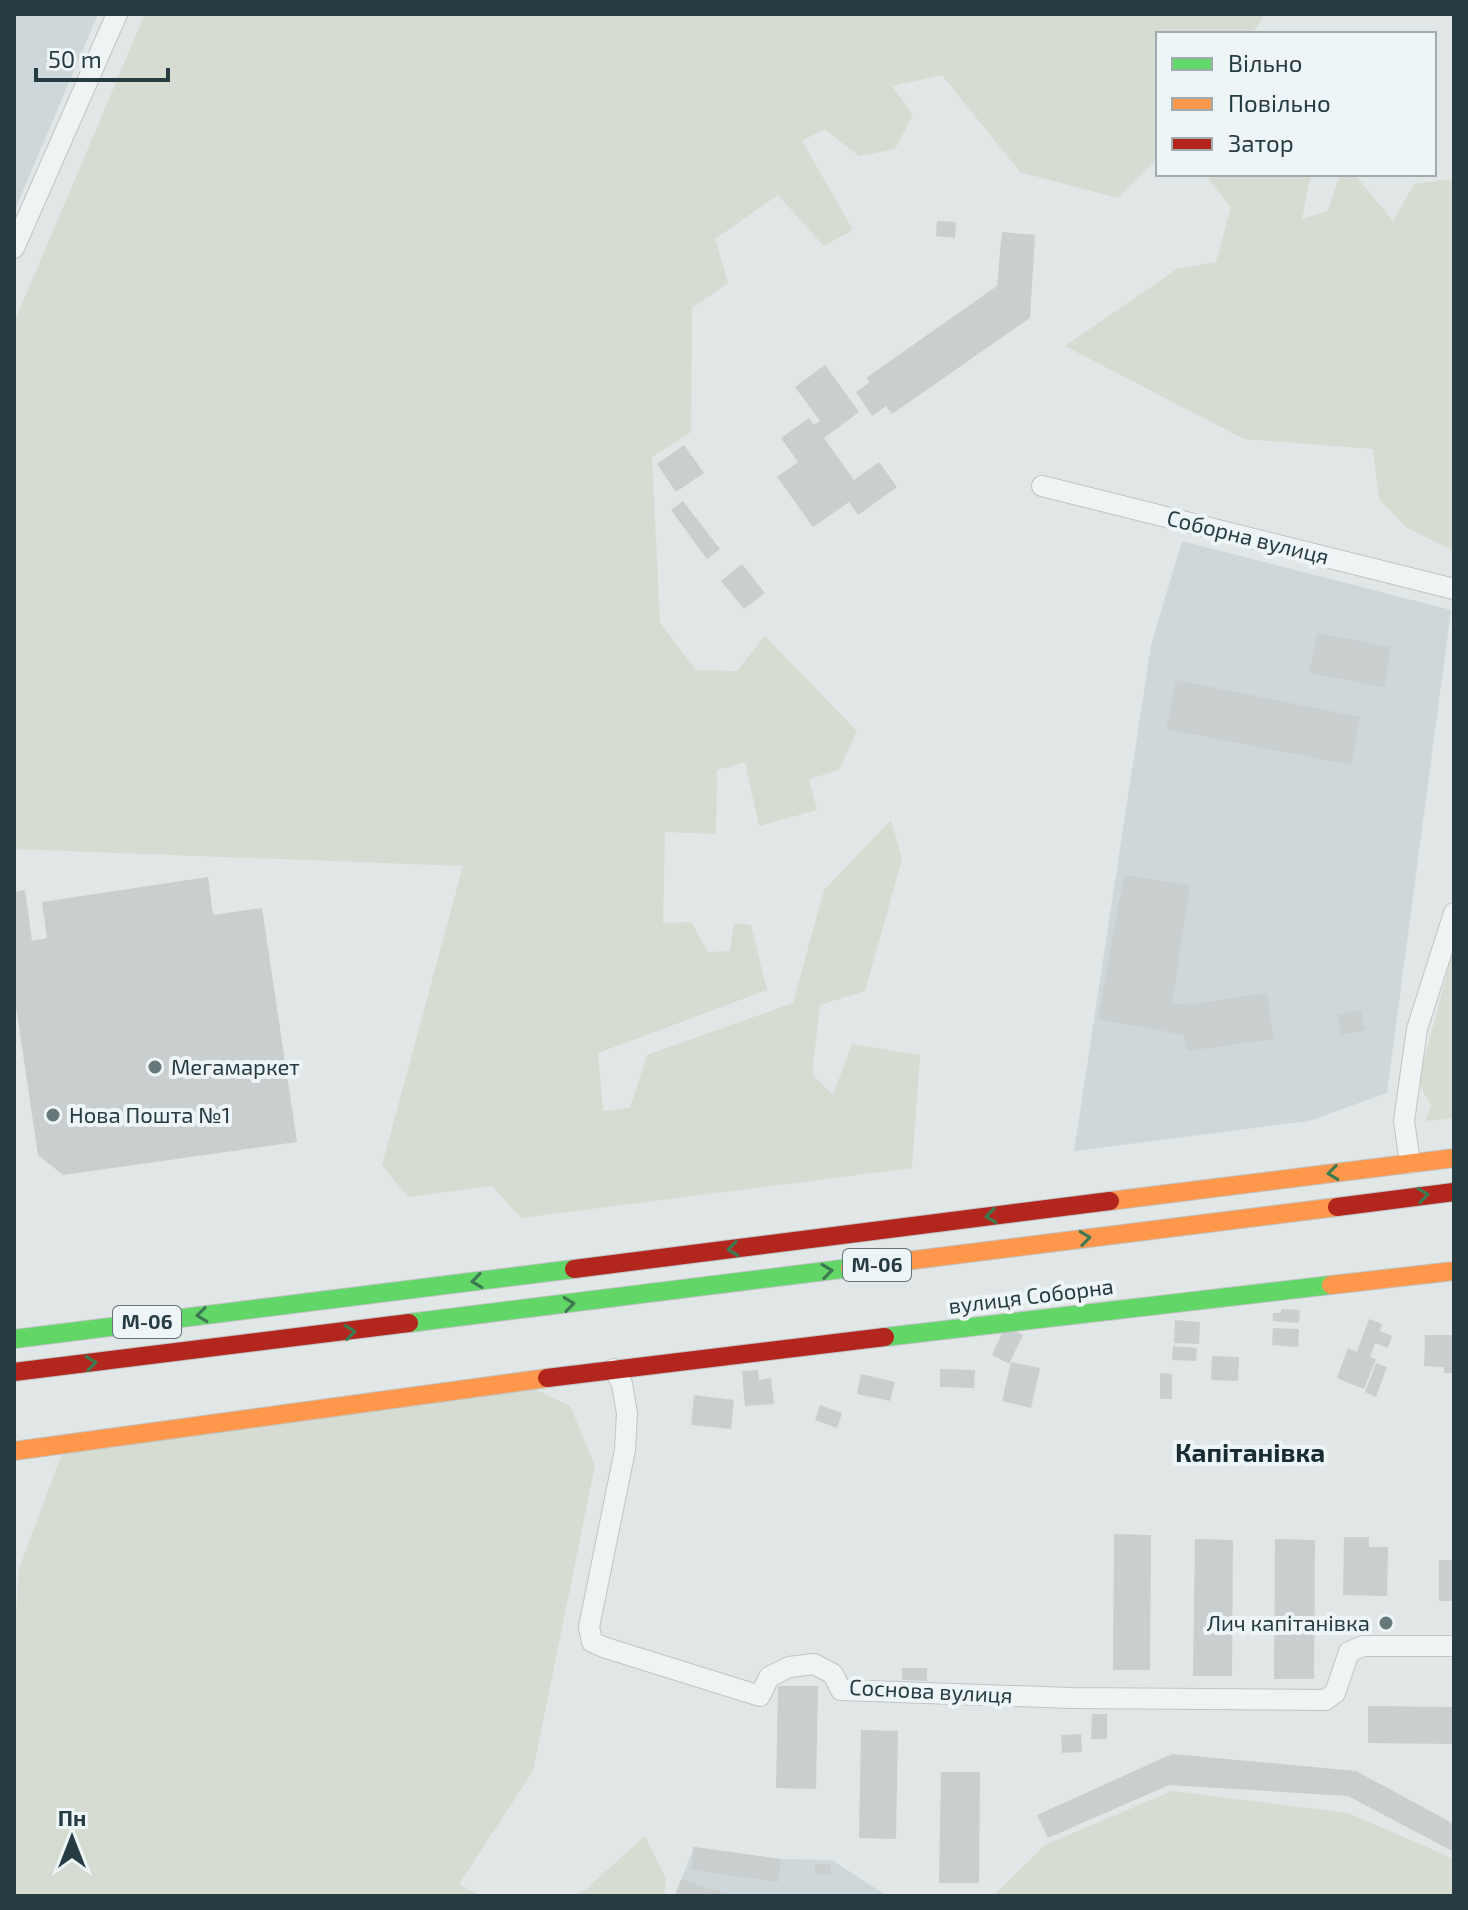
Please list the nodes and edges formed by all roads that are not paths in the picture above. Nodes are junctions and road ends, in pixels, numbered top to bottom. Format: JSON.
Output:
{"nodes":[{"id":1,"x":117,"y":14,"type":"edge"},
{"id":2,"x":14,"y":248,"type":"edge"},
{"id":3,"x":1042,"y":486,"type":"dead end"},
{"id":4,"x":1454,"y":589,"type":"edge"},
{"id":5,"x":1454,"y":913,"type":"edge"},
{"id":6,"x":1454,"y":1158,"type":"edge"},
{"id":7,"x":1410,"y":1163,"type":"junction"},
{"id":8,"x":1454,"y":1192,"type":"edge"},
{"id":9,"x":1454,"y":1271,"type":"edge"},
{"id":10,"x":14,"y":1339,"type":"edge"},
{"id":11,"x":614,"y":1369,"type":"junction"},
{"id":12,"x":14,"y":1372,"type":"edge"},
{"id":13,"x":14,"y":1451,"type":"edge"},
{"id":14,"x":1454,"y":1646,"type":"edge"}],
"edges":[{"from":1,"to":2,"type":"street"},
{"from":3,"to":4,"type":"street","name":"Соборна вулиця"},
{"from":5,"to":7,"type":"street"},
{"from":6,"to":7,"type":"main road","number":"М-06"},
{"from":7,"to":10,"type":"main road","number":"М-06","one_way":true},
{"from":12,"to":8,"type":"main road","number":"М-06","one_way":true},
{"from":9,"to":11,"type":"main road","name":"вулиця Соборна"},
{"from":11,"to":13,"type":"main road","name":"вулиця Соборна"},
{"from":11,"to":14,"type":"street","name":"Соснова вулиця"}]}
